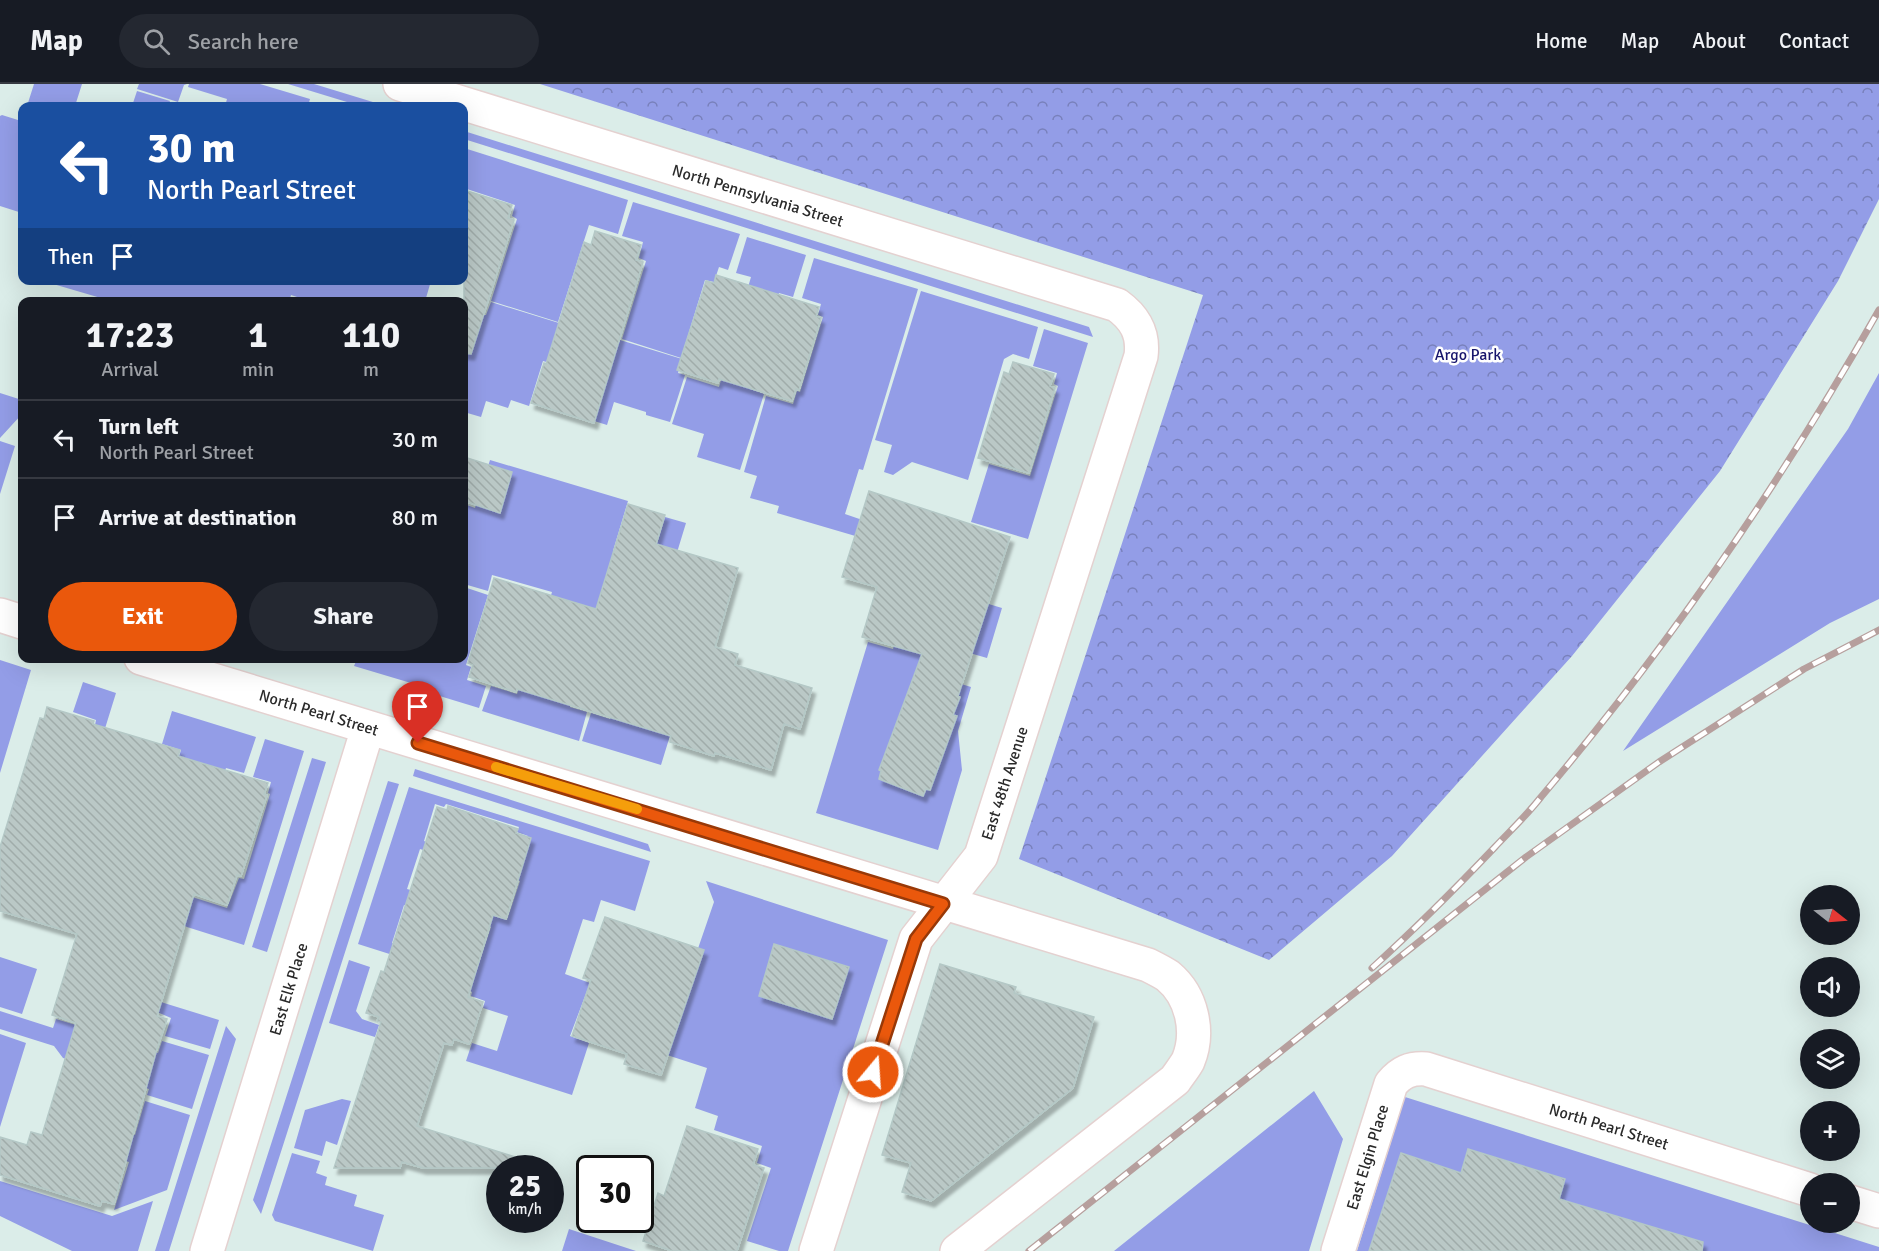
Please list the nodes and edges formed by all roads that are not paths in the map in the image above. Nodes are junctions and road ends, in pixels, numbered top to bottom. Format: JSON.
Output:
{"nodes":[{"id":1,"x":400,"y":84,"type":"edge"},
{"id":2,"x":458,"y":102,"type":"edge"},
{"id":3,"x":468,"y":105,"type":"edge"},
{"id":4,"x":1116,"y":306,"type":"joint"},
{"id":5,"x":0,"y":615,"type":"edge"},
{"id":6,"x":18,"y":621,"type":"edge"},
{"id":7,"x":157,"y":663,"type":"edge"},
{"id":8,"x":368,"y":728,"type":"junction"},
{"id":9,"x":943,"y":904,"type":"junction"},
{"id":10,"x":1406,"y":1071,"type":"joint"},
{"id":11,"x":1800,"y":1187,"type":"edge"},
{"id":12,"x":1860,"y":1205,"type":"edge"},
{"id":13,"x":1879,"y":1211,"type":"edge"},
{"id":14,"x":207,"y":1251,"type":"edge"},
{"id":15,"x":816,"y":1251,"type":"edge"},
{"id":16,"x":957,"y":1251,"type":"edge"},
{"id":17,"x":1338,"y":1251,"type":"edge"}],
"edges":[{"from":1,"to":2,"type":"street","name":"North Pennsylvania Street"},
{"from":3,"to":4,"type":"street","name":"North Pennsylvania Street"},
{"from":4,"to":9,"type":"street","name":"East 48th Avenue"},
{"from":5,"to":6,"type":"street"},
{"from":7,"to":8,"type":"street","name":"North Pearl Street"},
{"from":8,"to":9,"type":"street","name":"North Pearl Street"},
{"from":8,"to":14,"type":"street","name":"East Elk Place"},
{"from":9,"to":15,"type":"street","name":"East 48th Avenue"},
{"from":9,"to":16,"type":"street","name":"North Pearl Street"},
{"from":10,"to":11,"type":"street","name":"North Pearl Street"},
{"from":10,"to":17,"type":"street","name":"East Elgin Place"},
{"from":12,"to":13,"type":"street"}]}
